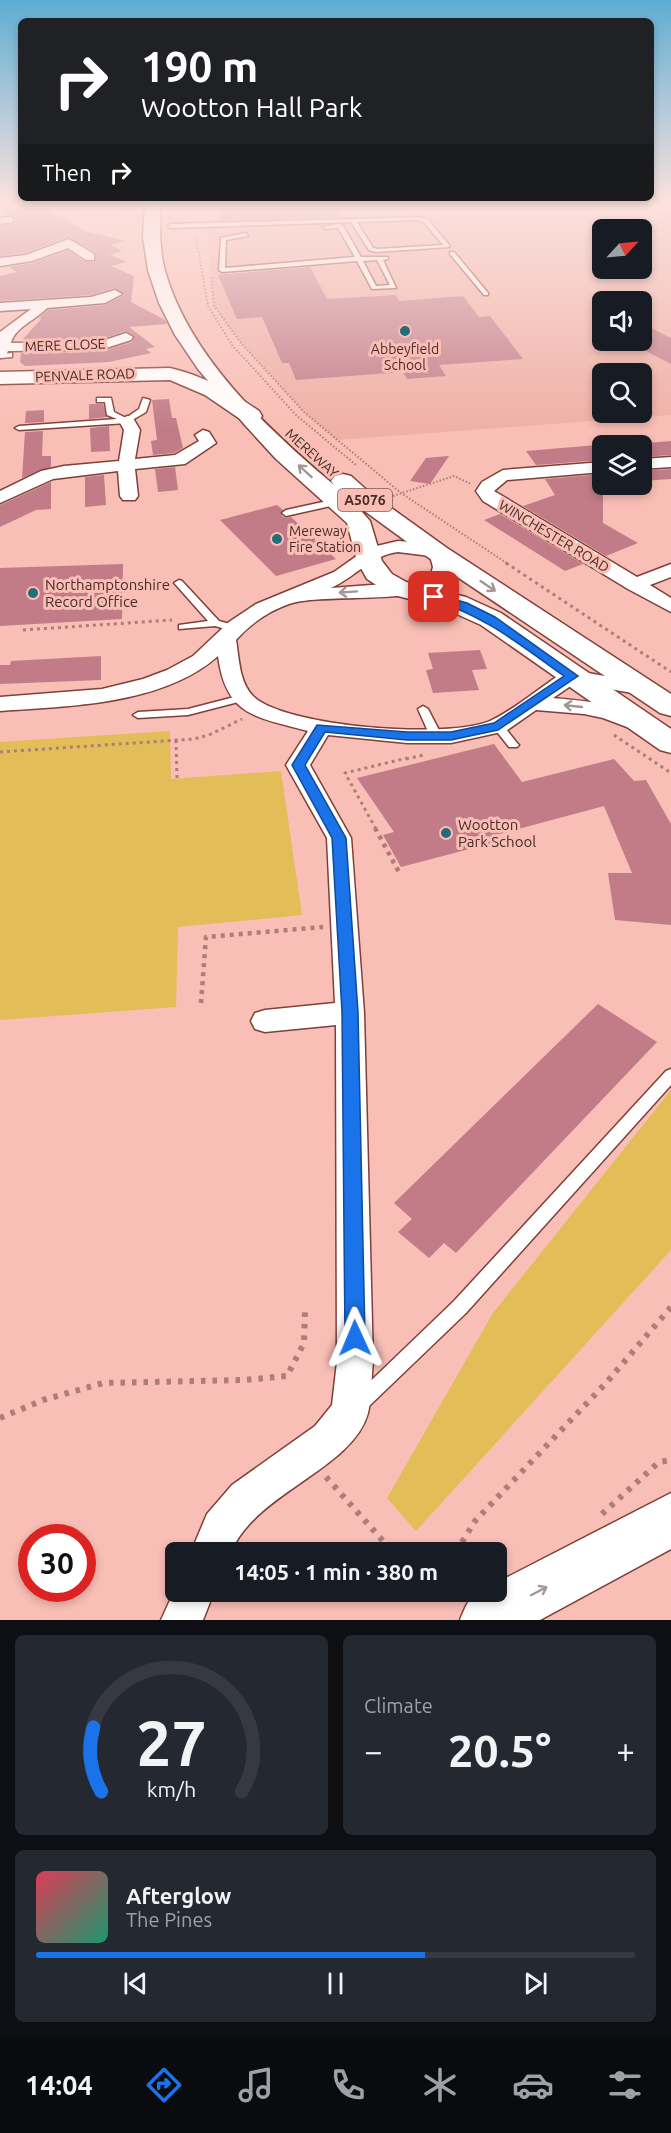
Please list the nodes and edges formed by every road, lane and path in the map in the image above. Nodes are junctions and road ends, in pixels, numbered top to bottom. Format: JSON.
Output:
{"nodes":[{"id":1,"x":159,"y":278,"type":"edge"},
{"id":2,"x":180,"y":278,"type":"edge"},
{"id":3,"x":203,"y":278,"type":"edge"},
{"id":4,"x":211,"y":278,"type":"edge"},
{"id":5,"x":369,"y":278,"type":"edge"},
{"id":6,"x":389,"y":278,"type":"edge"},
{"id":7,"x":472,"y":278,"type":"edge"},
{"id":8,"x":115,"y":294,"type":"dead end"},
{"id":9,"x":486,"y":294,"type":"dead end"},
{"id":10,"x":42,"y":305,"type":"junction"},
{"id":11,"x":0,"y":307,"type":"edge"},
{"id":12,"x":126,"y":337,"type":"dead end"},
{"id":13,"x":3,"y":353,"type":"edge"},
{"id":14,"x":200,"y":358,"type":"junction"},
{"id":15,"x":170,"y":374,"type":"junction"},
{"id":16,"x":0,"y":378,"type":"edge"},
{"id":17,"x":100,"y":400,"type":"dead end"},
{"id":18,"x":146,"y":400,"type":"dead end"},
{"id":19,"x":251,"y":417,"type":"junction"},
{"id":20,"x":127,"y":421,"type":"junction"},
{"id":21,"x":19,"y":428,"type":"dead end"},
{"id":22,"x":202,"y":435,"type":"dead end"},
{"id":23,"x":671,"y":462,"type":"edge"},
{"id":24,"x":652,"y":463,"type":"edge"},
{"id":25,"x":126,"y":466,"type":"junction"},
{"id":26,"x":357,"y":466,"type":"dead end"},
{"id":27,"x":592,"y":468,"type":"edge"},
{"id":28,"x":485,"y":491,"type":"junction"},
{"id":29,"x":401,"y":493,"type":"junction"},
{"id":30,"x":129,"y":496,"type":"dead end"},
{"id":31,"x":0,"y":498,"type":"edge"},
{"id":32,"x":350,"y":499,"type":"junction"},
{"id":33,"x":402,"y":502,"type":"dead end"},
{"id":34,"x":286,"y":513,"type":"dead end"},
{"id":35,"x":438,"y":553,"type":"junction"},
{"id":36,"x":366,"y":557,"type":"junction"},
{"id":37,"x":671,"y":570,"type":"edge"},
{"id":38,"x":527,"y":577,"type":"junction"},
{"id":39,"x":517,"y":581,"type":"dead end"},
{"id":40,"x":179,"y":583,"type":"dead end"},
{"id":41,"x":635,"y":585,"type":"junction"},
{"id":42,"x":405,"y":591,"type":"junction"},
{"id":43,"x":292,"y":597,"type":"junction"},
{"id":44,"x":671,"y":606,"type":"edge"},
{"id":45,"x":182,"y":623,"type":"joint"},
{"id":46,"x":23,"y":630,"type":"dead end"},
{"id":47,"x":225,"y":630,"type":"junction"},
{"id":48,"x":671,"y":672,"type":"edge"},
{"id":49,"x":572,"y":676,"type":"junction"},
{"id":50,"x":644,"y":689,"type":"junction"},
{"id":51,"x":531,"y":703,"type":"junction"},
{"id":52,"x":0,"y":704,"type":"edge"},
{"id":53,"x":671,"y":706,"type":"edge"},
{"id":54,"x":245,"y":707,"type":"junction"},
{"id":55,"x":423,"y":709,"type":"dead end"},
{"id":56,"x":138,"y":715,"type":"dead end"},
{"id":57,"x":498,"y":726,"type":"junction"},
{"id":58,"x":321,"y":728,"type":"junction"},
{"id":59,"x":608,"y":731,"type":"dead end"},
{"id":60,"x":436,"y":736,"type":"junction"},
{"id":61,"x":176,"y":740,"type":"junction"},
{"id":62,"x":669,"y":741,"type":"edge"},
{"id":63,"x":513,"y":746,"type":"dead end"},
{"id":64,"x":407,"y":750,"type":"dead end"},
{"id":65,"x":0,"y":752,"type":"edge"},
{"id":66,"x":671,"y":773,"type":"edge"},
{"id":67,"x":177,"y":779,"type":"dead end"},
{"id":68,"x":400,"y":874,"type":"dead end"},
{"id":69,"x":333,"y":926,"type":"dead end"},
{"id":70,"x":201,"y":1003,"type":"dead end"},
{"id":71,"x":350,"y":1012,"type":"junction"},
{"id":72,"x":265,"y":1021,"type":"dead end"},
{"id":73,"x":671,"y":1076,"type":"edge"},
{"id":74,"x":671,"y":1307,"type":"edge"},
{"id":75,"x":305,"y":1312,"type":"dead end"},
{"id":76,"x":350,"y":1412,"type":"junction"},
{"id":77,"x":0,"y":1418,"type":"edge"},
{"id":78,"x":306,"y":1454,"type":"junction"},
{"id":79,"x":671,"y":1520,"type":"edge"},
{"id":80,"x":215,"y":1542,"type":"edge"},
{"id":81,"x":384,"y":1542,"type":"edge"},
{"id":82,"x":462,"y":1542,"type":"edge"},
{"id":83,"x":190,"y":1602,"type":"edge"},
{"id":84,"x":182,"y":1620,"type":"edge"},
{"id":85,"x":488,"y":1620,"type":"edge"}],
"edges":[{"from":1,"to":14,"type":"main road","name":"MEREWAY","number":"A5076"},
{"from":2,"to":32,"type":"main road","name":"MEREWAY","number":"A5076"},
{"from":3,"to":26,"type":"path"},
{"from":4,"to":29,"type":"path"},
{"from":5,"to":6,"type":"lane"},
{"from":7,"to":9,"type":"lane"},
{"from":8,"to":10,"type":"street"},
{"from":10,"to":11,"type":"street"},
{"from":10,"to":13,"type":"street"},
{"from":12,"to":13,"type":"street","name":"MERE CLOSE"},
{"from":14,"to":15,"type":"main road"},
{"from":14,"to":19,"type":"main road","name":"MEREWAY","number":"A5076"},
{"from":15,"to":16,"type":"main road","name":"PENVALE ROAD"},
{"from":15,"to":19,"type":"main road"},
{"from":17,"to":20,"type":"lane"},
{"from":18,"to":20,"type":"lane"},
{"from":32,"to":19,"type":"main road","name":"MEREWAY","number":"A5076","one_way":true},
{"from":20,"to":21,"type":"lane"},
{"from":20,"to":25,"type":"street"},
{"from":22,"to":25,"type":"street"},
{"from":23,"to":24,"type":"street"},
{"from":25,"to":30,"type":"street"},
{"from":25,"to":31,"type":"street"},
{"from":27,"to":28,"type":"street","name":"WINCHESTER ROAD"},
{"from":28,"to":29,"type":"path"},
{"from":28,"to":41,"type":"street","name":"WINCHESTER ROAD"},
{"from":29,"to":33,"type":"path"},
{"from":29,"to":38,"type":"path"},
{"from":32,"to":34,"type":"lane"},
{"from":32,"to":35,"type":"main road","name":"MEREWAY","number":"A5076"},
{"from":32,"to":36,"type":"main road","name":"MEREWAY","number":"A5076"},
{"from":35,"to":36,"type":"street"},
{"from":35,"to":42,"type":"street"},
{"from":35,"to":50,"type":"main road","name":"MEREWAY","number":"A5076","one_way":true},
{"from":36,"to":42,"type":"main road","name":"MEREWAY","number":"A5076"},
{"from":36,"to":43,"type":"street"},
{"from":37,"to":41,"type":"street"},
{"from":38,"to":39,"type":"path"},
{"from":38,"to":48,"type":"path"},
{"from":40,"to":47,"type":"lane"},
{"from":41,"to":44,"type":"street","name":"WINCHESTER ROAD"},
{"from":42,"to":43,"type":"street","one_way":true},
{"from":42,"to":49,"type":"main road","name":"MEREWAY","number":"A5076"},
{"from":43,"to":47,"type":"street"},
{"from":45,"to":46,"type":"path"},
{"from":45,"to":47,"type":"lane"},
{"from":47,"to":52,"type":"street"},
{"from":47,"to":54,"type":"street"},
{"from":49,"to":50,"type":"street","name":"MEREWAY"},
{"from":49,"to":51,"type":"street"},
{"from":49,"to":62,"type":"main road","name":"MEREWAY","number":"A5076"},
{"from":50,"to":53,"type":"main road","name":"MEREWAY","number":"A5076"},
{"from":51,"to":57,"type":"street"},
{"from":62,"to":51,"type":"street","one_way":true},
{"from":54,"to":56,"type":"lane"},
{"from":54,"to":58,"type":"street"},
{"from":54,"to":61,"type":"path"},
{"from":55,"to":60,"type":"lane"},
{"from":57,"to":60,"type":"street"},
{"from":57,"to":63,"type":"lane"},
{"from":58,"to":60,"type":"street"},
{"from":58,"to":71,"type":"street"},
{"from":59,"to":66,"type":"path"},
{"from":61,"to":65,"type":"path"},
{"from":61,"to":67,"type":"path"},
{"from":64,"to":68,"type":"path"},
{"from":69,"to":70,"type":"path"},
{"from":71,"to":72,"type":"street"},
{"from":71,"to":76,"type":"street"},
{"from":73,"to":76,"type":"lane"},
{"from":74,"to":82,"type":"path"},
{"from":75,"to":77,"type":"path"},
{"from":76,"to":78,"type":"street"},
{"from":78,"to":80,"type":"street"},
{"from":78,"to":81,"type":"path"},
{"from":85,"to":79,"type":"main road","one_way":true},
{"from":83,"to":84,"type":"street"}]}
